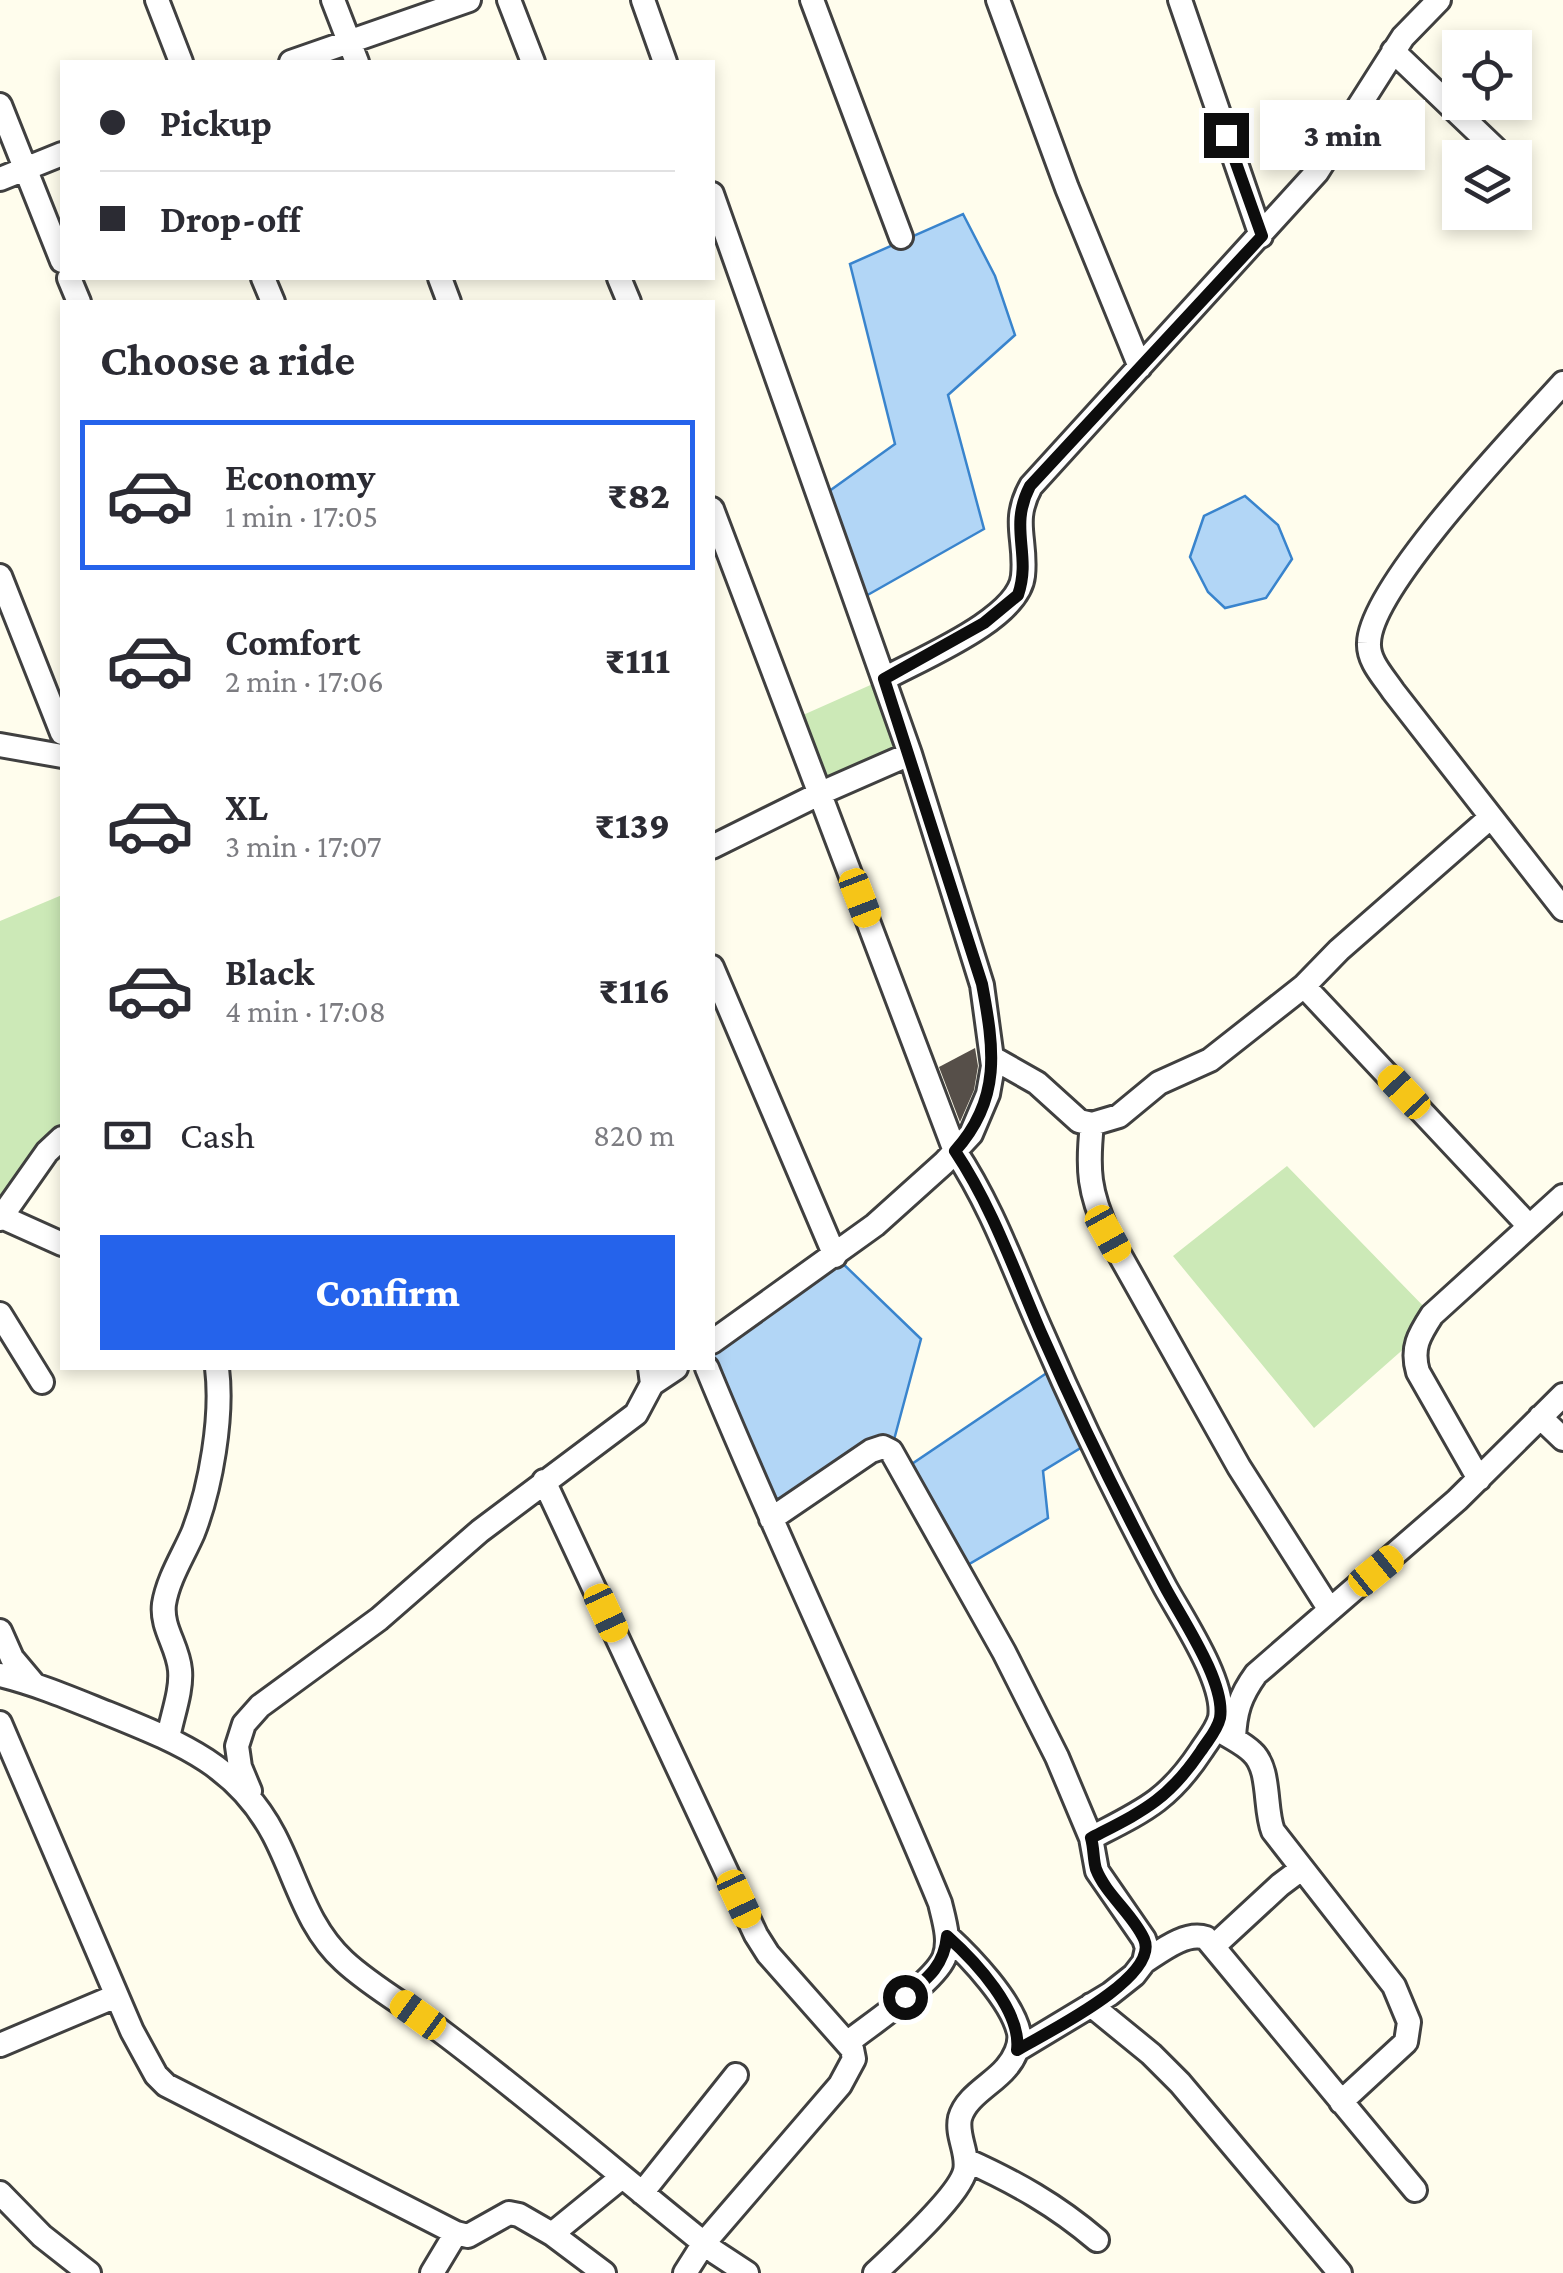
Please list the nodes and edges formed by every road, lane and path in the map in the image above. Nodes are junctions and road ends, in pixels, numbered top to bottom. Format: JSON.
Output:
{"nodes":[{"id":1,"x":157,"y":0,"type":"edge"},
{"id":2,"x":333,"y":0,"type":"edge"},
{"id":3,"x":469,"y":0,"type":"edge"},
{"id":4,"x":508,"y":0,"type":"edge"},
{"id":5,"x":643,"y":0,"type":"edge"},
{"id":6,"x":812,"y":0,"type":"edge"},
{"id":7,"x":998,"y":0,"type":"edge"},
{"id":8,"x":1180,"y":0,"type":"edge"},
{"id":9,"x":1439,"y":0,"type":"edge"},
{"id":10,"x":1393,"y":51,"type":"junction"},
{"id":11,"x":353,"y":52,"type":"edge"},
{"id":12,"x":180,"y":60,"type":"edge"},
{"id":13,"x":303,"y":60,"type":"edge"},
{"id":14,"x":532,"y":60,"type":"edge"},
{"id":15,"x":664,"y":60,"type":"edge"},
{"id":16,"x":0,"y":105,"type":"edge"},
{"id":17,"x":1486,"y":140,"type":"edge"},
{"id":18,"x":60,"y":155,"type":"edge"},
{"id":19,"x":26,"y":170,"type":"junction"},
{"id":20,"x":0,"y":179,"type":"edge"},
{"id":21,"x":715,"y":202,"type":"edge"},
{"id":22,"x":1262,"y":236,"type":"junction"},
{"id":23,"x":902,"y":237,"type":"dead end"},
{"id":24,"x":60,"y":255,"type":"edge"},
{"id":25,"x":1140,"y":367,"type":"junction"},
{"id":26,"x":1563,"y":383,"type":"edge"},
{"id":27,"x":715,"y":517,"type":"edge"},
{"id":28,"x":0,"y":576,"type":"edge"},
{"id":29,"x":884,"y":679,"type":"junction"},
{"id":30,"x":60,"y":728,"type":"edge"},
{"id":31,"x":0,"y":745,"type":"edge"},
{"id":32,"x":910,"y":754,"type":"junction"},
{"id":33,"x":60,"y":756,"type":"edge"},
{"id":34,"x":821,"y":793,"type":"junction"},
{"id":35,"x":1491,"y":817,"type":"junction"},
{"id":36,"x":715,"y":846,"type":"edge"},
{"id":37,"x":1563,"y":910,"type":"edge"},
{"id":38,"x":715,"y":974,"type":"edge"},
{"id":39,"x":1304,"y":986,"type":"junction"},
{"id":40,"x":993,"y":1058,"type":"junction"},
{"id":41,"x":1092,"y":1124,"type":"junction"},
{"id":42,"x":60,"y":1140,"type":"edge"},
{"id":43,"x":955,"y":1151,"type":"junction"},
{"id":44,"x":1563,"y":1196,"type":"edge"},
{"id":45,"x":1,"y":1218,"type":"edge"},
{"id":46,"x":1529,"y":1226,"type":"junction"},
{"id":47,"x":60,"y":1243,"type":"edge"},
{"id":48,"x":835,"y":1256,"type":"junction"},
{"id":49,"x":0,"y":1314,"type":"edge"},
{"id":50,"x":715,"y":1340,"type":"edge"},
{"id":51,"x":217,"y":1370,"type":"edge"},
{"id":52,"x":708,"y":1370,"type":"edge"},
{"id":53,"x":651,"y":1376,"type":"edge"},
{"id":54,"x":42,"y":1382,"type":"dead end"},
{"id":55,"x":1563,"y":1395,"type":"edge"},
{"id":56,"x":1540,"y":1417,"type":"junction"},
{"id":57,"x":1563,"y":1439,"type":"edge"},
{"id":58,"x":1479,"y":1479,"type":"junction"},
{"id":59,"x":544,"y":1481,"type":"junction"},
{"id":60,"x":770,"y":1520,"type":"junction"},
{"id":61,"x":1330,"y":1610,"type":"junction"},
{"id":62,"x":0,"y":1631,"type":"edge"},
{"id":63,"x":0,"y":1675,"type":"edge"},
{"id":64,"x":33,"y":1683,"type":"junction"},
{"id":65,"x":0,"y":1723,"type":"edge"},
{"id":66,"x":1226,"y":1734,"type":"junction"},
{"id":67,"x":168,"y":1738,"type":"junction"},
{"id":68,"x":256,"y":1805,"type":"junction"},
{"id":69,"x":1091,"y":1838,"type":"junction"},
{"id":70,"x":1300,"y":1870,"type":"junction"},
{"id":71,"x":947,"y":1936,"type":"junction"},
{"id":72,"x":1214,"y":1946,"type":"junction"},
{"id":73,"x":1144,"y":1962,"type":"junction"},
{"id":74,"x":116,"y":1996,"type":"junction"},
{"id":75,"x":1091,"y":2005,"type":"junction"},
{"id":76,"x":847,"y":2044,"type":"junction"},
{"id":77,"x":0,"y":2045,"type":"edge"},
{"id":78,"x":1017,"y":2050,"type":"junction"},
{"id":79,"x":736,"y":2075,"type":"dead end"},
{"id":80,"x":1341,"y":2102,"type":"junction"},
{"id":81,"x":966,"y":2160,"type":"junction"},
{"id":82,"x":622,"y":2177,"type":"junction"},
{"id":83,"x":1415,"y":2190,"type":"dead end"},
{"id":84,"x":0,"y":2193,"type":"edge"},
{"id":85,"x":642,"y":2193,"type":"junction"},
{"id":86,"x":456,"y":2234,"type":"junction"},
{"id":87,"x":552,"y":2234,"type":"junction"},
{"id":88,"x":1097,"y":2240,"type":"dead end"},
{"id":89,"x":704,"y":2242,"type":"junction"},
{"id":90,"x":89,"y":2273,"type":"edge"},
{"id":91,"x":432,"y":2273,"type":"edge"},
{"id":92,"x":604,"y":2273,"type":"edge"},
{"id":93,"x":684,"y":2273,"type":"edge"},
{"id":94,"x":747,"y":2273,"type":"edge"},
{"id":95,"x":875,"y":2273,"type":"edge"},
{"id":96,"x":1340,"y":2273,"type":"edge"}],
"edges":[{"from":1,"to":12,"type":"street"},
{"from":2,"to":11,"type":"street"},
{"from":3,"to":11,"type":"street"},
{"from":4,"to":14,"type":"street"},
{"from":5,"to":15,"type":"street"},
{"from":6,"to":23,"type":"street"},
{"from":7,"to":25,"type":"street"},
{"from":8,"to":22,"type":"street"},
{"from":9,"to":10,"type":"street"},
{"from":10,"to":17,"type":"street"},
{"from":10,"to":22,"type":"street"},
{"from":11,"to":13,"type":"street"},
{"from":16,"to":19,"type":"street"},
{"from":18,"to":19,"type":"street"},
{"from":19,"to":20,"type":"street"},
{"from":19,"to":24,"type":"street"},
{"from":21,"to":29,"type":"street"},
{"from":22,"to":25,"type":"street"},
{"from":25,"to":29,"type":"street"},
{"from":26,"to":35,"type":"street"},
{"from":27,"to":34,"type":"street"},
{"from":28,"to":30,"type":"street"},
{"from":29,"to":32,"type":"street"},
{"from":31,"to":33,"type":"street"},
{"from":32,"to":34,"type":"street"},
{"from":32,"to":40,"type":"street"},
{"from":34,"to":36,"type":"street"},
{"from":34,"to":43,"type":"street"},
{"from":35,"to":37,"type":"street"},
{"from":35,"to":39,"type":"street"},
{"from":38,"to":48,"type":"street"},
{"from":39,"to":41,"type":"street"},
{"from":39,"to":46,"type":"street"},
{"from":40,"to":41,"type":"street"},
{"from":40,"to":43,"type":"street"},
{"from":41,"to":61,"type":"street"},
{"from":42,"to":45,"type":"street"},
{"from":43,"to":48,"type":"street"},
{"from":43,"to":66,"type":"street"},
{"from":44,"to":46,"type":"street"},
{"from":45,"to":47,"type":"street"},
{"from":46,"to":58,"type":"street"},
{"from":48,"to":50,"type":"street"},
{"from":49,"to":54,"type":"street"},
{"from":51,"to":67,"type":"street"},
{"from":52,"to":60,"type":"street"},
{"from":53,"to":59,"type":"street"},
{"from":55,"to":56,"type":"street"},
{"from":56,"to":57,"type":"street"},
{"from":56,"to":58,"type":"street"},
{"from":58,"to":61,"type":"street"},
{"from":59,"to":68,"type":"street"},
{"from":59,"to":76,"type":"street"},
{"from":60,"to":69,"type":"street"},
{"from":60,"to":71,"type":"street"},
{"from":61,"to":66,"type":"street"},
{"from":62,"to":64,"type":"street"},
{"from":63,"to":64,"type":"street"},
{"from":64,"to":67,"type":"street"},
{"from":65,"to":74,"type":"street"},
{"from":66,"to":69,"type":"street"},
{"from":66,"to":70,"type":"street"},
{"from":67,"to":68,"type":"street"},
{"from":68,"to":82,"type":"street"},
{"from":69,"to":73,"type":"street"},
{"from":70,"to":72,"type":"street"},
{"from":70,"to":80,"type":"street"},
{"from":71,"to":76,"type":"street"},
{"from":71,"to":78,"type":"street"},
{"from":72,"to":73,"type":"street"},
{"from":72,"to":80,"type":"street"},
{"from":73,"to":75,"type":"street"},
{"from":74,"to":77,"type":"street"},
{"from":74,"to":86,"type":"street"},
{"from":75,"to":78,"type":"street"},
{"from":75,"to":96,"type":"street"},
{"from":76,"to":89,"type":"street"},
{"from":78,"to":81,"type":"street"},
{"from":79,"to":85,"type":"street"},
{"from":80,"to":83,"type":"street"},
{"from":81,"to":88,"type":"street"},
{"from":81,"to":95,"type":"street"},
{"from":82,"to":85,"type":"street"},
{"from":82,"to":87,"type":"street"},
{"from":84,"to":90,"type":"street"},
{"from":85,"to":89,"type":"street"},
{"from":86,"to":87,"type":"street"},
{"from":86,"to":91,"type":"street"},
{"from":87,"to":92,"type":"street"},
{"from":89,"to":93,"type":"street"},
{"from":89,"to":94,"type":"street"}]}
